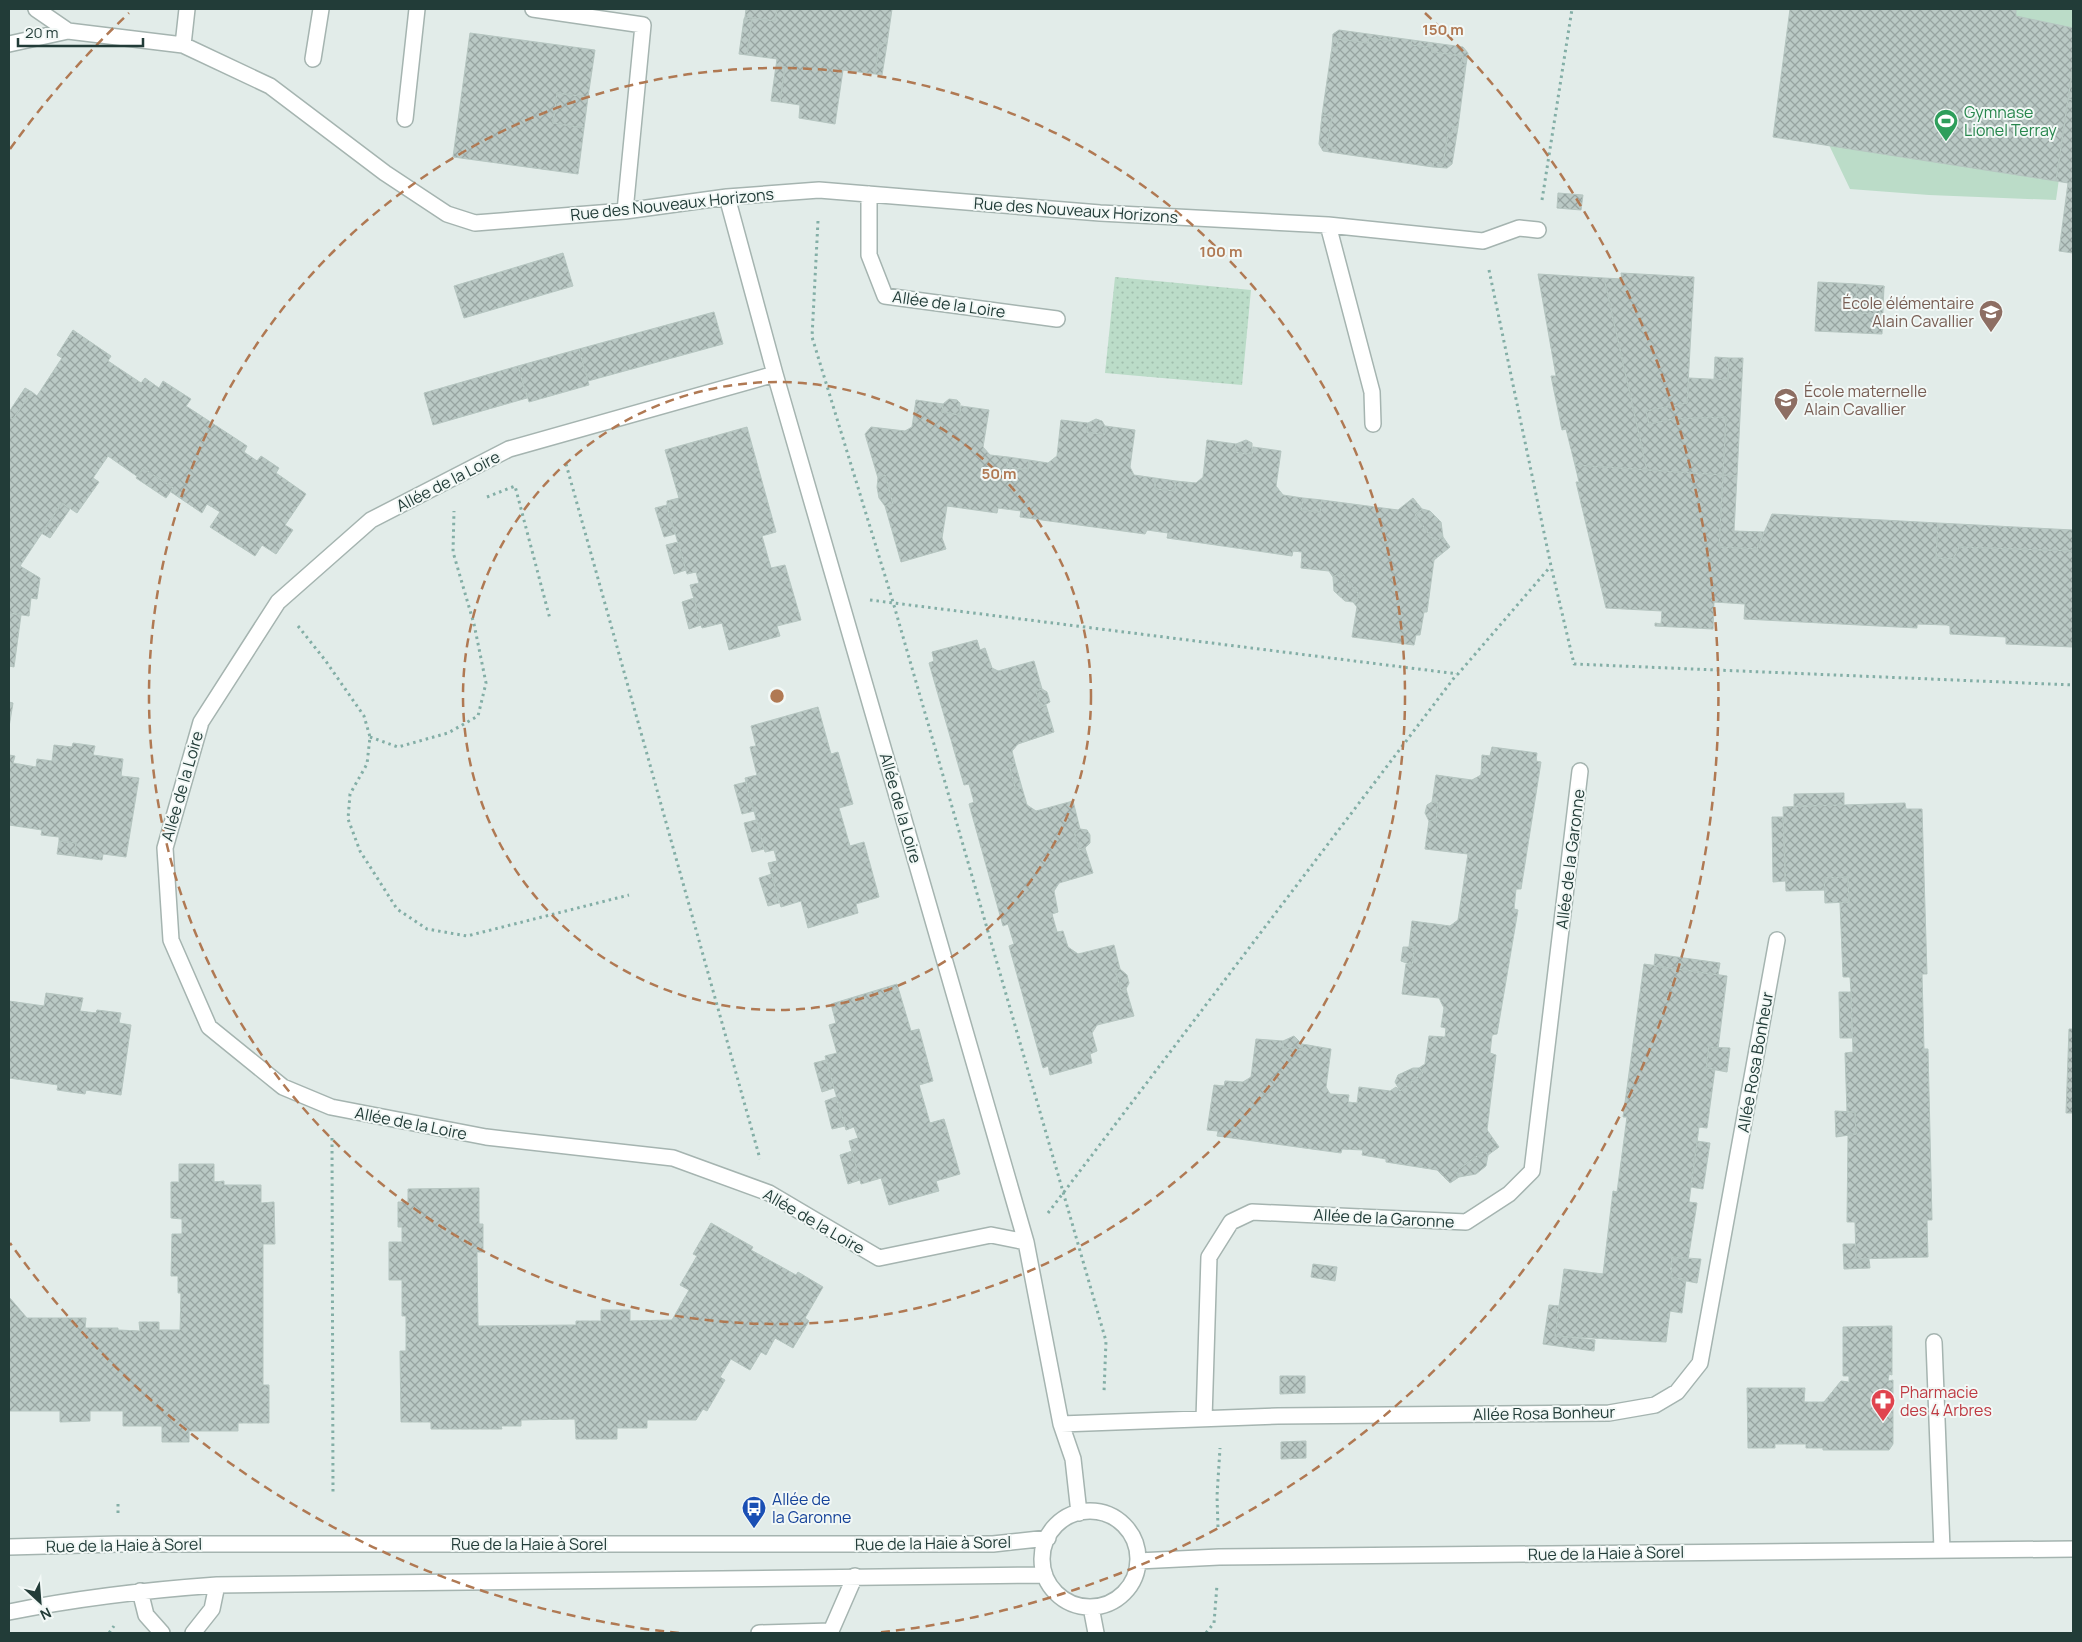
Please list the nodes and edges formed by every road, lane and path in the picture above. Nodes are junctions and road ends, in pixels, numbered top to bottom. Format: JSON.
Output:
{"nodes":[{"id":1,"x":36,"y":9,"type":"edge"},
{"id":2,"x":187,"y":9,"type":"edge"},
{"id":3,"x":320,"y":9,"type":"edge"},
{"id":4,"x":417,"y":9,"type":"edge"},
{"id":5,"x":533,"y":9,"type":"edge"},
{"id":6,"x":1572,"y":9,"type":"edge"},
{"id":7,"x":68,"y":31,"type":"junction"},
{"id":8,"x":9,"y":44,"type":"edge"},
{"id":9,"x":183,"y":44,"type":"junction"},
{"id":10,"x":313,"y":59,"type":"dead end"},
{"id":11,"x":405,"y":119,"type":"dead end"},
{"id":12,"x":819,"y":190,"type":"junction"},
{"id":13,"x":869,"y":194,"type":"junction"},
{"id":14,"x":727,"y":197,"type":"junction"},
{"id":15,"x":625,"y":211,"type":"junction"},
{"id":16,"x":1328,"y":225,"type":"junction"},
{"id":17,"x":1538,"y":230,"type":"joint"},
{"id":18,"x":1483,"y":241,"type":"junction"},
{"id":19,"x":1057,"y":319,"type":"dead end"},
{"id":20,"x":775,"y":374,"type":"junction"},
{"id":21,"x":1373,"y":424,"type":"dead end"},
{"id":22,"x":558,"y":436,"type":"junction"},
{"id":23,"x":480,"y":500,"type":"dead end"},
{"id":24,"x":462,"y":506,"type":"dead end"},
{"id":25,"x":1551,"y":566,"type":"junction"},
{"id":26,"x":841,"y":596,"type":"junction"},
{"id":27,"x":278,"y":602,"type":"junction"},
{"id":28,"x":893,"y":602,"type":"junction"},
{"id":29,"x":550,"y":618,"type":"dead end"},
{"id":30,"x":1458,"y":674,"type":"junction"},
{"id":31,"x":2073,"y":685,"type":"edge"},
{"id":32,"x":370,"y":737,"type":"junction"},
{"id":33,"x":1580,"y":771,"type":"dead end"},
{"id":34,"x":629,"y":895,"type":"dead end"},
{"id":35,"x":1776,"y":940,"type":"dead end"},
{"id":36,"x":331,"y":1108,"type":"junction"},
{"id":37,"x":1064,"y":1192,"type":"junction"},
{"id":38,"x":769,"y":1193,"type":"junction"},
{"id":39,"x":1026,"y":1242,"type":"junction"},
{"id":40,"x":1934,"y":1342,"type":"dead end"},
{"id":41,"x":1204,"y":1419,"type":"junction"},
{"id":42,"x":1103,"y":1422,"type":"junction"},
{"id":43,"x":1061,"y":1424,"type":"junction"},
{"id":44,"x":334,"y":1495,"type":"dead end"},
{"id":45,"x":1079,"y":1513,"type":"junction"},
{"id":46,"x":1048,"y":1538,"type":"junction"},
{"id":47,"x":9,"y":1546,"type":"edge"},
{"id":48,"x":1942,"y":1549,"type":"junction"},
{"id":49,"x":2073,"y":1550,"type":"edge"},
{"id":50,"x":1138,"y":1560,"type":"junction"},
{"id":51,"x":1045,"y":1575,"type":"junction"},
{"id":52,"x":855,"y":1576,"type":"junction"},
{"id":53,"x":217,"y":1585,"type":"junction"},
{"id":54,"x":140,"y":1591,"type":"junction"},
{"id":55,"x":1091,"y":1608,"type":"junction"},
{"id":56,"x":9,"y":1612,"type":"edge"},
{"id":57,"x":162,"y":1633,"type":"edge"},
{"id":58,"x":193,"y":1633,"type":"edge"},
{"id":59,"x":759,"y":1633,"type":"edge"},
{"id":60,"x":1096,"y":1633,"type":"edge"}],
"edges":[{"from":1,"to":7,"type":"street","name":"Rue des Nouveaux Horizons"},
{"from":2,"to":9,"type":"street"},
{"from":3,"to":10,"type":"street"},
{"from":4,"to":11,"type":"street"},
{"from":5,"to":15,"type":"street"},
{"from":6,"to":17,"type":"path"},
{"from":7,"to":8,"type":"street","name":"Rue des Nouveaux Horizons"},
{"from":7,"to":9,"type":"street","name":"Rue des Nouveaux Horizons"},
{"from":9,"to":15,"type":"street","name":"Rue des Nouveaux Horizons"},
{"from":12,"to":13,"type":"street","name":"Rue des Nouveaux Horizons"},
{"from":12,"to":14,"type":"street","name":"Rue des Nouveaux Horizons"},
{"from":12,"to":28,"type":"path"},
{"from":13,"to":16,"type":"street","name":"Rue des Nouveaux Horizons"},
{"from":13,"to":19,"type":"street","name":"Allée de la Loire"},
{"from":14,"to":15,"type":"street","name":"Rue des Nouveaux Horizons"},
{"from":14,"to":20,"type":"street","name":"Allée de la Loire"},
{"from":16,"to":18,"type":"street","name":"Rue des Nouveaux Horizons"},
{"from":16,"to":21,"type":"street"},
{"from":17,"to":18,"type":"street","name":"Rue des Nouveaux Horizons"},
{"from":18,"to":25,"type":"path"},
{"from":20,"to":22,"type":"street","name":"Allée de la Loire"},
{"from":20,"to":26,"type":"street","name":"Allée de la Loire"},
{"from":22,"to":27,"type":"street","name":"Allée de la Loire"},
{"from":22,"to":38,"type":"path"},
{"from":23,"to":29,"type":"path"},
{"from":24,"to":32,"type":"path"},
{"from":25,"to":30,"type":"path"},
{"from":25,"to":31,"type":"path"},
{"from":26,"to":28,"type":"path"},
{"from":26,"to":39,"type":"street","name":"Allée de la Loire"},
{"from":27,"to":32,"type":"path"},
{"from":27,"to":36,"type":"street","name":"Allée de la Loire"},
{"from":28,"to":30,"type":"path"},
{"from":28,"to":37,"type":"path"},
{"from":30,"to":37,"type":"path"},
{"from":32,"to":34,"type":"path"},
{"from":33,"to":41,"type":"street","name":"Allée de la Garonne"},
{"from":35,"to":41,"type":"street","name":"Allée Rosa Bonheur"},
{"from":36,"to":38,"type":"street","name":"Allée de la Loire"},
{"from":36,"to":44,"type":"path"},
{"from":37,"to":39,"type":"path"},
{"from":37,"to":42,"type":"path"},
{"from":38,"to":39,"type":"street","name":"Allée de la Loire"},
{"from":39,"to":43,"type":"street","name":"Allée de la Loire"},
{"from":40,"to":48,"type":"street"},
{"from":41,"to":42,"type":"street","name":"Allée Rosa Bonheur"},
{"from":42,"to":43,"type":"street","name":"Allée Rosa Bonheur"},
{"from":43,"to":45,"type":"street","name":"Allée de la Loire"},
{"from":45,"to":46,"type":"street"},
{"from":45,"to":50,"type":"street"},
{"from":46,"to":47,"type":"street","name":"Rue de la Haie à Sorel"},
{"from":46,"to":51,"type":"street"},
{"from":48,"to":49,"type":"street","name":"Rue de la Haie à Sorel"},
{"from":48,"to":50,"type":"street","name":"Rue de la Haie à Sorel"},
{"from":50,"to":55,"type":"street"},
{"from":51,"to":52,"type":"street","name":"Rue de la Haie à Sorel"},
{"from":51,"to":55,"type":"street"},
{"from":52,"to":53,"type":"street","name":"Rue de la Haie à Sorel"},
{"from":52,"to":59,"type":"street"},
{"from":53,"to":54,"type":"street","name":"Rue de la Haie à Sorel"},
{"from":53,"to":58,"type":"street"},
{"from":54,"to":56,"type":"street","name":"Rue de la Haie à Sorel"},
{"from":54,"to":57,"type":"street"},
{"from":55,"to":60,"type":"street"}]}
